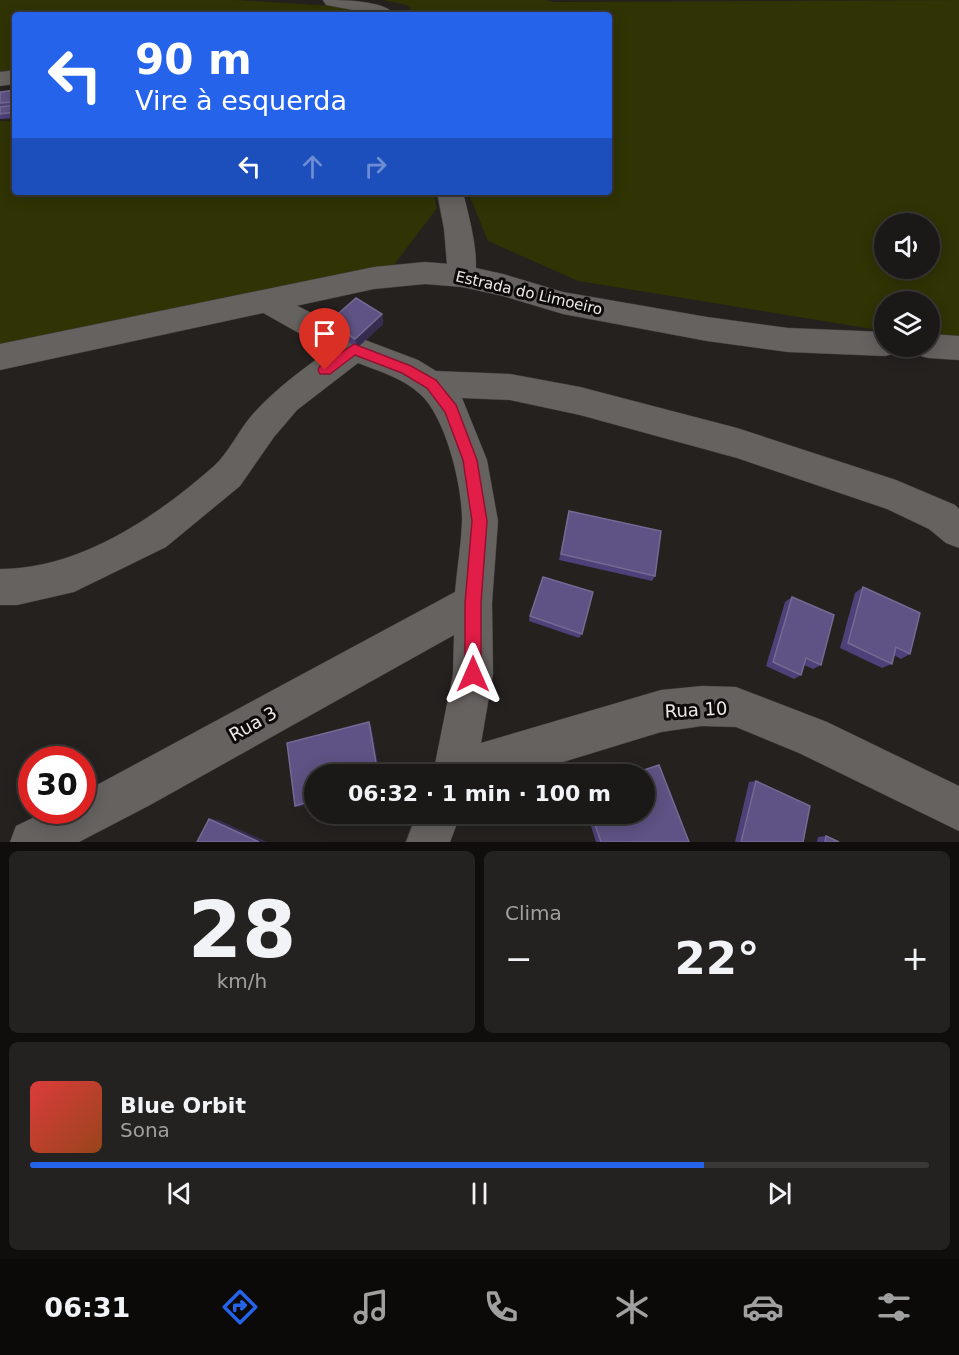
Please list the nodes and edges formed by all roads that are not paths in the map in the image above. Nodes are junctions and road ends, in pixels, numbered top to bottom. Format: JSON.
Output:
{"nodes":[{"id":1,"x":334,"y":0,"type":"edge"},
{"id":2,"x":378,"y":12,"type":"edge"},
{"id":3,"x":451,"y":195,"type":"edge"},
{"id":4,"x":462,"y":276,"type":"junction"},
{"id":5,"x":268,"y":302,"type":"junction"},
{"id":6,"x":874,"y":344,"type":"edge"},
{"id":7,"x":940,"y":347,"type":"edge"},
{"id":8,"x":959,"y":348,"type":"edge"},
{"id":9,"x":354,"y":349,"type":"junction"},
{"id":10,"x":0,"y":357,"type":"edge"},
{"id":11,"x":431,"y":384,"type":"junction"},
{"id":12,"x":959,"y":531,"type":"edge"},
{"id":13,"x":0,"y":587,"type":"edge"},
{"id":14,"x":473,"y":603,"type":"junction"},
{"id":15,"x":456,"y":764,"type":"edge"},
{"id":16,"x":485,"y":764,"type":"edge"},
{"id":17,"x":959,"y":809,"type":"edge"},
{"id":18,"x":435,"y":824,"type":"edge"},
{"id":19,"x":32,"y":842,"type":"edge"},
{"id":20,"x":428,"y":842,"type":"edge"}],
"edges":[{"from":1,"to":2,"type":"street"},
{"from":3,"to":4,"type":"street"},
{"from":4,"to":5,"type":"street","name":"Estrada do Limoeiro"},
{"from":4,"to":6,"type":"street","name":"Estrada do Limoeiro"},
{"from":5,"to":9,"type":"street"},
{"from":5,"to":10,"type":"street","name":"Estrada do Limoeiro"},
{"from":7,"to":8,"type":"street"},
{"from":9,"to":11,"type":"street"},
{"from":9,"to":13,"type":"street"},
{"from":11,"to":12,"type":"street"},
{"from":11,"to":14,"type":"street"},
{"from":14,"to":15,"type":"street"},
{"from":14,"to":19,"type":"street","name":"Rua 3"},
{"from":16,"to":17,"type":"street","name":"Rua 10"},
{"from":18,"to":20,"type":"street"}]}
